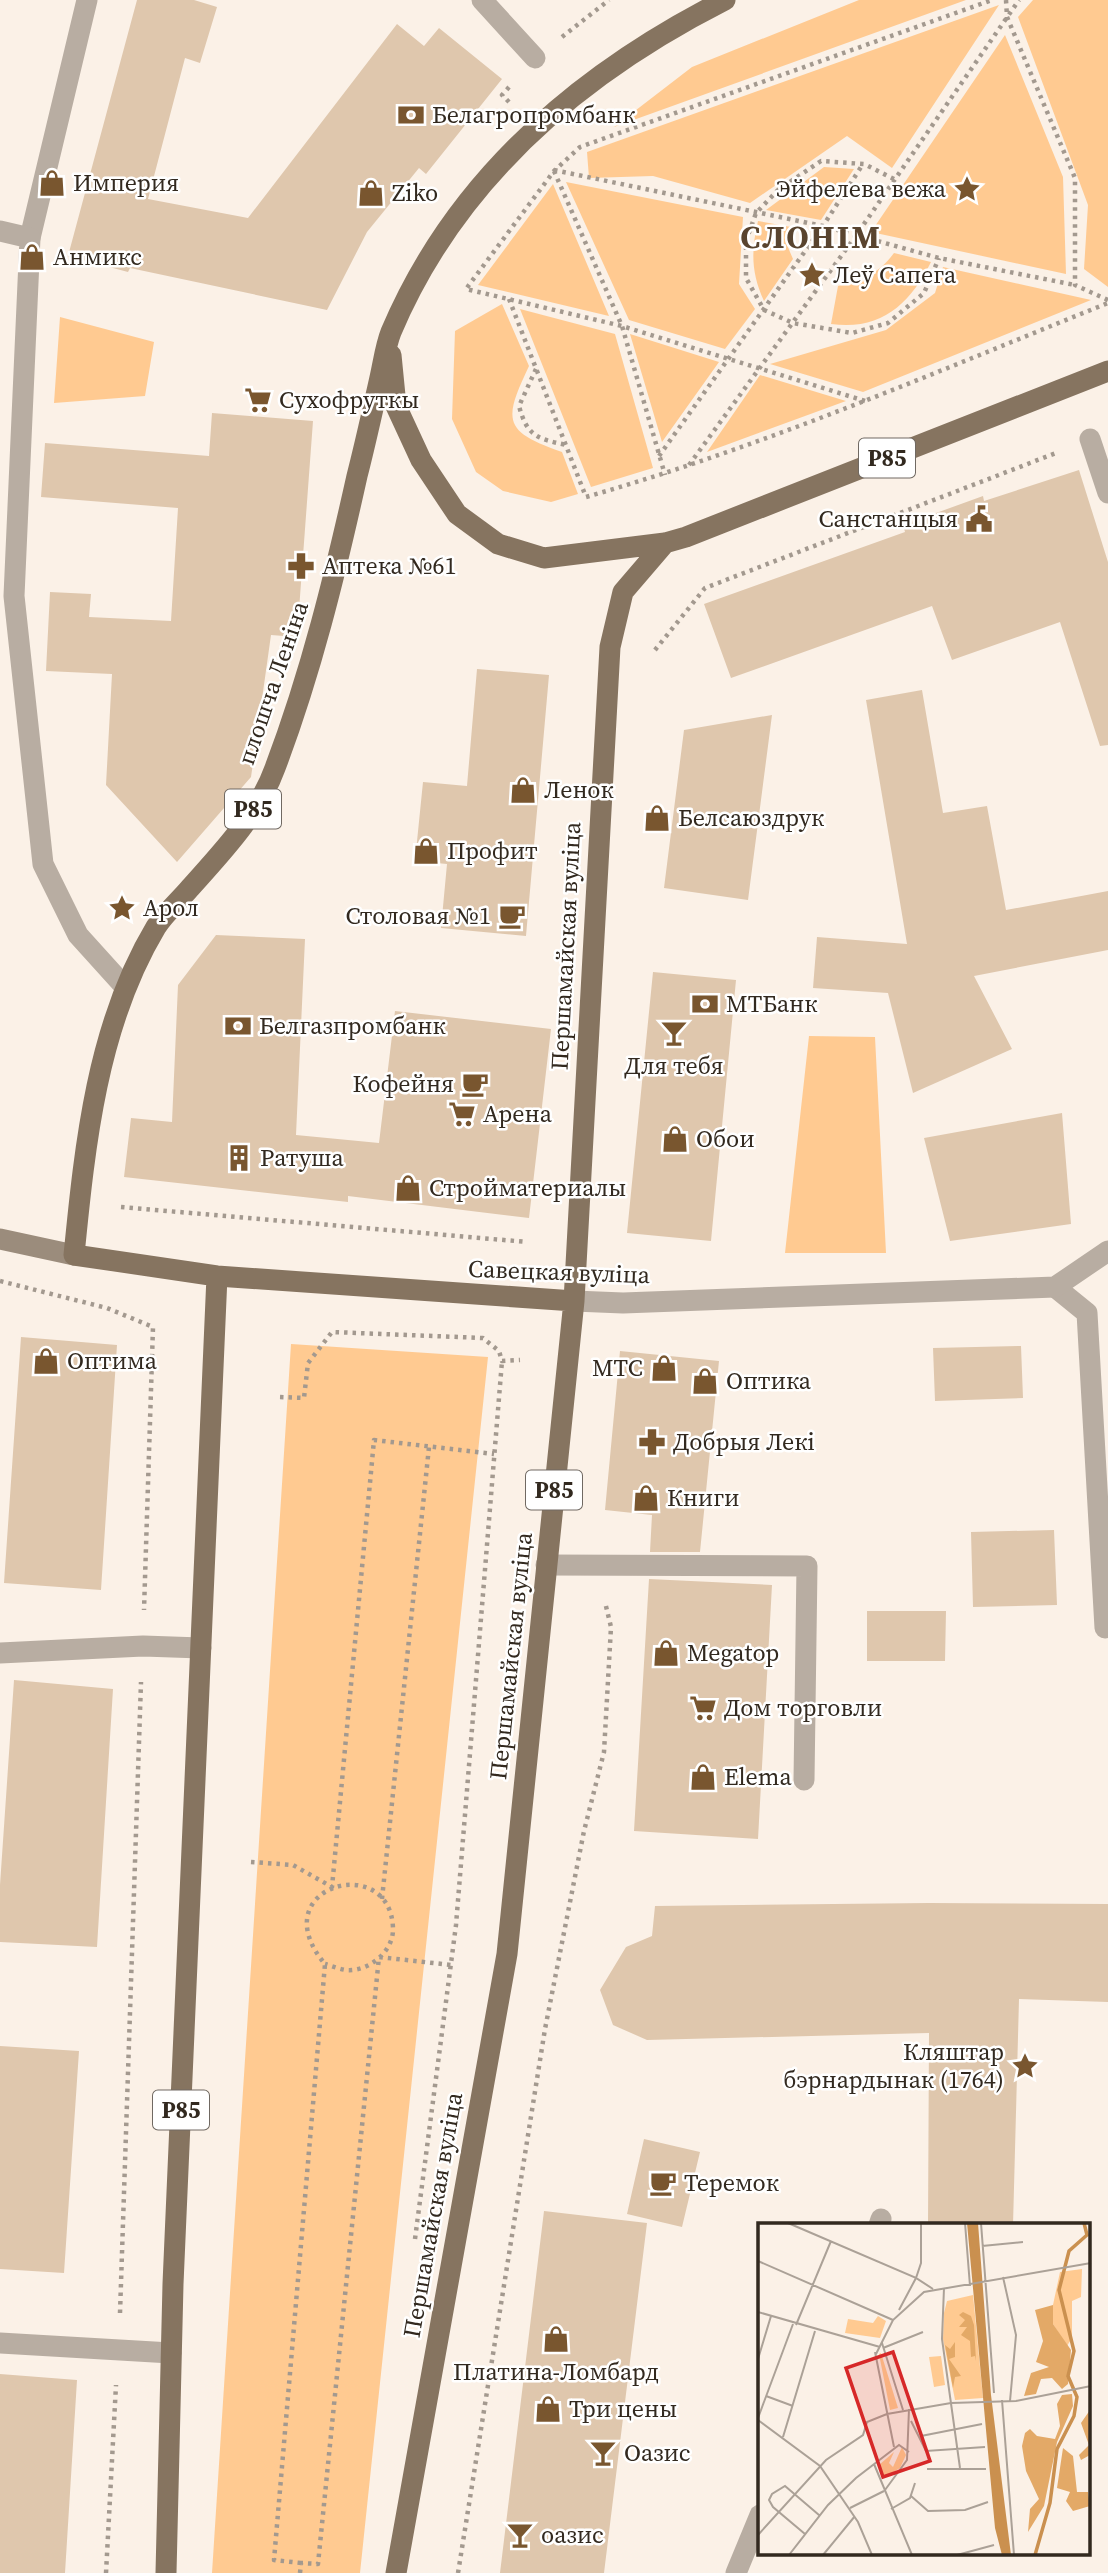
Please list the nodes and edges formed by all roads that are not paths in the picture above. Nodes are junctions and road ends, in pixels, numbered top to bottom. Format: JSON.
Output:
{"nodes":[{"id":1,"x":87,"y":0,"type":"edge"},
{"id":2,"x":482,"y":0,"type":"edge"},
{"id":3,"x":725,"y":0,"type":"edge"},
{"id":4,"x":535,"y":58,"type":"dead end"},
{"id":5,"x":0,"y":232,"type":"edge"},
{"id":6,"x":30,"y":238,"type":"junction"},
{"id":7,"x":390,"y":335,"type":"junction"},
{"id":8,"x":1108,"y":371,"type":"edge"},
{"id":9,"x":1090,"y":439,"type":"road end"},
{"id":10,"x":1108,"y":494,"type":"edge"},
{"id":11,"x":665,"y":543,"type":"junction"},
{"id":12,"x":7,"y":596,"type":"edge"},
{"id":13,"x":125,"y":987,"type":"junction"},
{"id":14,"x":0,"y":1239,"type":"edge"},
{"id":15,"x":1108,"y":1251,"type":"edge"},
{"id":16,"x":74,"y":1255,"type":"junction"},
{"id":17,"x":217,"y":1276,"type":"junction"},
{"id":18,"x":1055,"y":1287,"type":"junction"},
{"id":19,"x":574,"y":1301,"type":"junction"},
{"id":20,"x":546,"y":1565,"type":"junction"},
{"id":21,"x":1108,"y":1628,"type":"edge"},
{"id":22,"x":201,"y":1648,"type":"junction"},
{"id":23,"x":0,"y":1653,"type":"edge"},
{"id":24,"x":803,"y":1780,"type":"dead end"},
{"id":25,"x":0,"y":2343,"type":"edge"},
{"id":26,"x":171,"y":2353,"type":"junction"},
{"id":27,"x":758,"y":2520,"type":"edge"},
{"id":28,"x":166,"y":2573,"type":"edge"},
{"id":29,"x":396,"y":2573,"type":"edge"},
{"id":30,"x":736,"y":2573,"type":"edge"}],
"edges":[{"from":1,"to":6,"type":"street"},
{"from":2,"to":4,"type":"street"},
{"from":3,"to":7,"type":"main road","name":"плошча Леніна","number":"Р85"},
{"from":5,"to":6,"type":"street"},
{"from":6,"to":12,"type":"street"},
{"from":7,"to":11,"type":"main road","number":"Р85"},
{"from":7,"to":13,"type":"main road","name":"плошча Леніна","number":"Р85"},
{"from":8,"to":11,"type":"main road","number":"Р85"},
{"from":9,"to":10,"type":"street"},
{"from":11,"to":19,"type":"main road","name":"Першамайская вуліца","number":"Р85"},
{"from":12,"to":13,"type":"street"},
{"from":13,"to":16,"type":"main road","name":"плошча Леніна","number":"Р85"},
{"from":14,"to":16,"type":"main road","name":"Савецкая вуліца"},
{"from":15,"to":18,"type":"street"},
{"from":16,"to":17,"type":"main road","name":"Савецкая вуліца"},
{"from":17,"to":19,"type":"main road","name":"Савецкая вуліца"},
{"from":17,"to":22,"type":"main road","number":"Р85"},
{"from":18,"to":19,"type":"street","name":"Савецкая вуліца"},
{"from":18,"to":21,"type":"street"},
{"from":19,"to":20,"type":"main road","name":"Першамайская вуліца","number":"Р85"},
{"from":20,"to":24,"type":"street"},
{"from":20,"to":29,"type":"main road","name":"Першамайская вуліца","number":"Р85"},
{"from":22,"to":23,"type":"street"},
{"from":22,"to":26,"type":"main road","number":"Р85"},
{"from":25,"to":26,"type":"street"},
{"from":26,"to":28,"type":"main road","number":"Р85"},
{"from":27,"to":30,"type":"street"}]}
